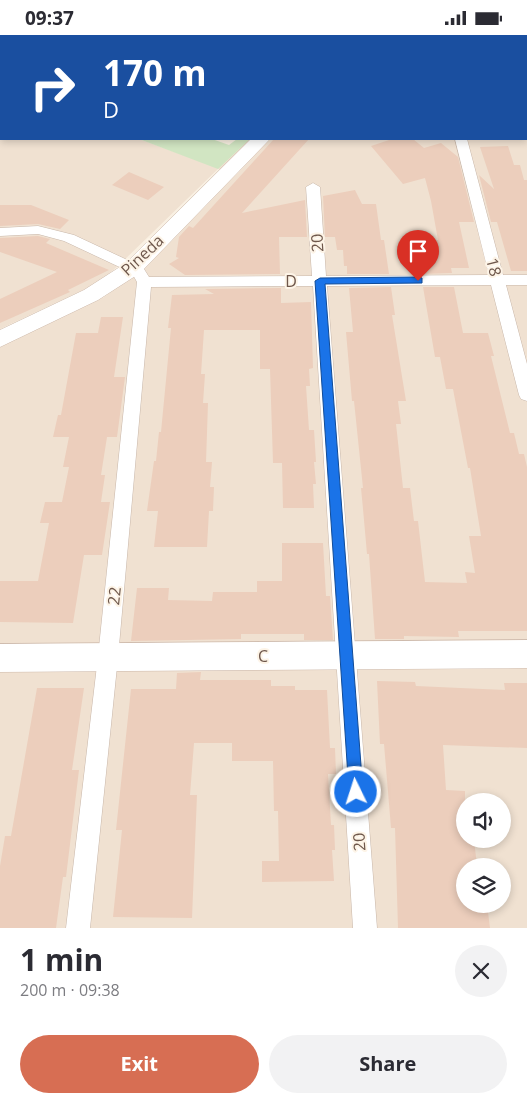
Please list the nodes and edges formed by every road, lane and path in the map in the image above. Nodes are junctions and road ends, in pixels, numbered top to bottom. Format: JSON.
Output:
{"nodes":[{"id":1,"x":260,"y":140,"type":"edge"},
{"id":2,"x":461,"y":140,"type":"edge"},
{"id":3,"x":313,"y":187,"type":"dead end"},
{"id":4,"x":0,"y":232,"type":"edge"},
{"id":5,"x":139,"y":275,"type":"junction"},
{"id":6,"x":497,"y":280,"type":"junction"},
{"id":7,"x":527,"y":280,"type":"edge"},
{"id":8,"x":320,"y":281,"type":"junction"},
{"id":9,"x":0,"y":339,"type":"edge"},
{"id":10,"x":527,"y":395,"type":"edge"},
{"id":11,"x":527,"y":654,"type":"edge"},
{"id":12,"x":347,"y":655,"type":"junction"},
{"id":13,"x":108,"y":657,"type":"junction"},
{"id":14,"x":0,"y":658,"type":"edge"},
{"id":15,"x":78,"y":928,"type":"edge"},
{"id":16,"x":365,"y":928,"type":"edge"}],
"edges":[{"from":1,"to":5,"type":"street","name":"Pineda"},
{"from":2,"to":6,"type":"street","name":"18"},
{"from":3,"to":8,"type":"street","name":"20"},
{"from":4,"to":5,"type":"street"},
{"from":5,"to":8,"type":"street","name":"D"},
{"from":5,"to":9,"type":"street","name":"Pineda"},
{"from":5,"to":13,"type":"street","name":"22"},
{"from":6,"to":7,"type":"street","name":"D"},
{"from":6,"to":8,"type":"street","name":"D"},
{"from":6,"to":10,"type":"street","name":"18"},
{"from":8,"to":12,"type":"street","name":"20"},
{"from":11,"to":12,"type":"street","name":"C"},
{"from":12,"to":13,"type":"street","name":"C"},
{"from":12,"to":16,"type":"street","name":"20"},
{"from":13,"to":14,"type":"street","name":"C"},
{"from":13,"to":15,"type":"street","name":"22"}]}
